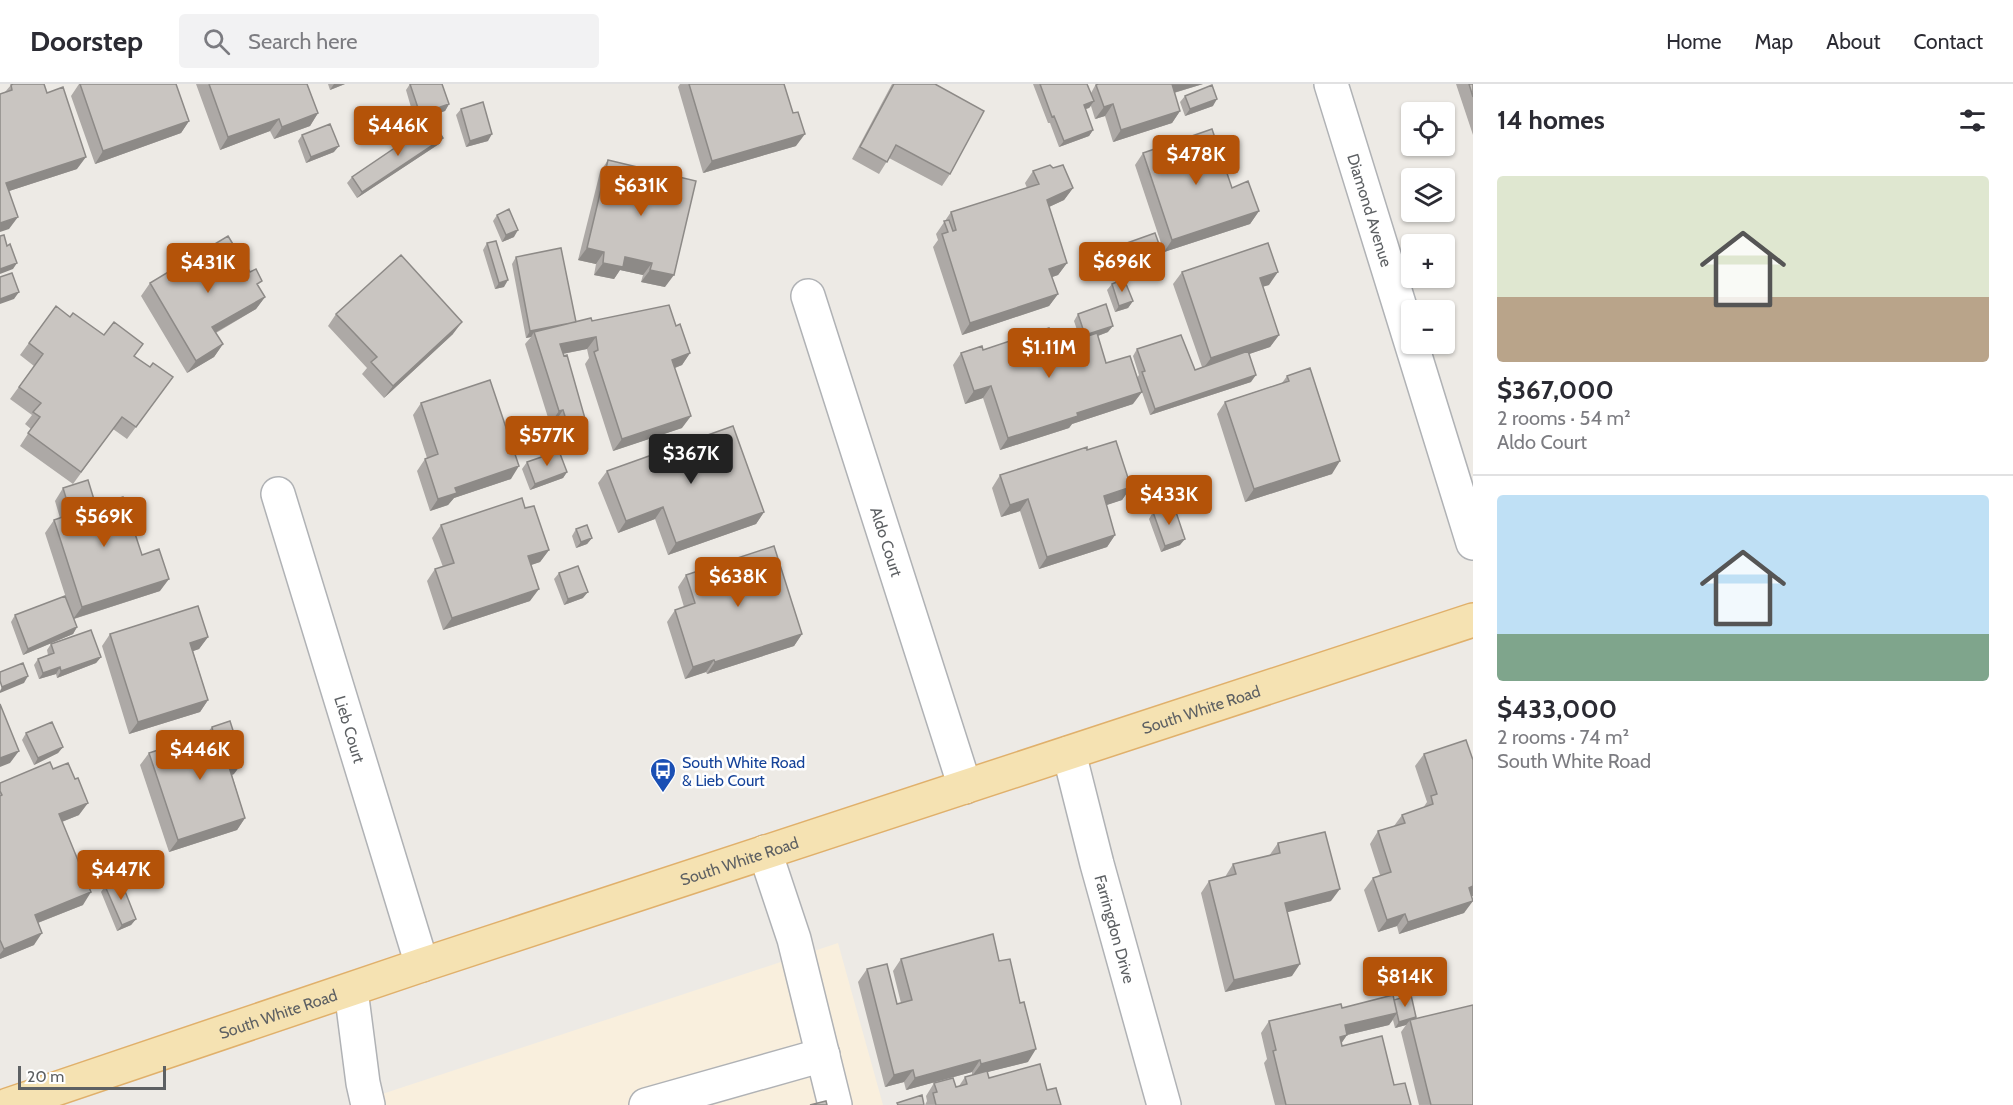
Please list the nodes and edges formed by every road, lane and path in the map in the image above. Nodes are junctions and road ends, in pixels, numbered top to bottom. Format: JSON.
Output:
{"nodes":[{"id":1,"x":1331,"y":84,"type":"edge"},
{"id":2,"x":808,"y":296,"type":"dead end"},
{"id":3,"x":278,"y":494,"type":"dead end"},
{"id":4,"x":1473,"y":543,"type":"edge"},
{"id":5,"x":1473,"y":620,"type":"edge"},
{"id":6,"x":1069,"y":753,"type":"junction"},
{"id":7,"x":965,"y":787,"type":"junction"},
{"id":8,"x":765,"y":852,"type":"junction"},
{"id":9,"x":422,"y":965,"type":"junction"},
{"id":10,"x":351,"y":990,"type":"junction"},
{"id":11,"x":823,"y":1055,"type":"junction"},
{"id":12,"x":8,"y":1105,"type":"edge"},
{"id":13,"x":368,"y":1105,"type":"edge"},
{"id":14,"x":646,"y":1105,"type":"edge"},
{"id":15,"x":836,"y":1105,"type":"edge"},
{"id":16,"x":1164,"y":1105,"type":"edge"}],
"edges":[{"from":1,"to":4,"type":"street","name":"Diamond Avenue"},
{"from":2,"to":7,"type":"street","name":"Aldo Court"},
{"from":3,"to":9,"type":"street","name":"Lieb Court"},
{"from":5,"to":6,"type":"main road","name":"South White Road"},
{"from":6,"to":7,"type":"main road","name":"South White Road"},
{"from":6,"to":16,"type":"street","name":"Farringdon Drive"},
{"from":7,"to":8,"type":"main road","name":"South White Road"},
{"from":8,"to":9,"type":"main road","name":"South White Road"},
{"from":8,"to":11,"type":"street"},
{"from":9,"to":10,"type":"main road","name":"South White Road"},
{"from":10,"to":12,"type":"main road","name":"South White Road"},
{"from":10,"to":13,"type":"street"},
{"from":11,"to":14,"type":"street"},
{"from":11,"to":15,"type":"street"}]}
